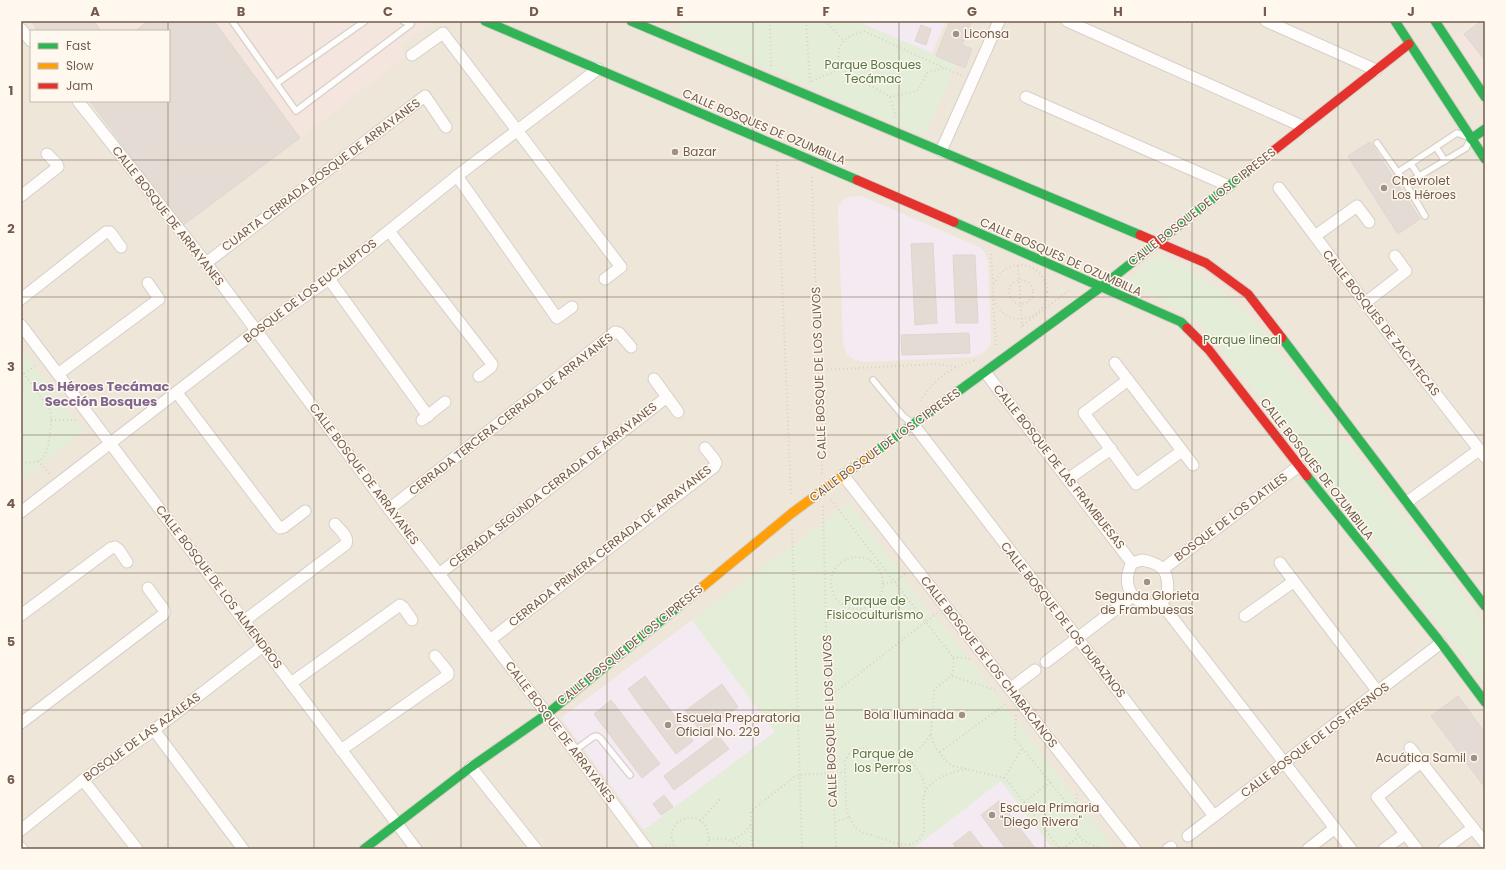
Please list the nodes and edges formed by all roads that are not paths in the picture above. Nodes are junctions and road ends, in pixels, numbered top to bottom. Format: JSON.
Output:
{"nodes":[{"id":1,"x":232,"y":21,"type":"edge"},
{"id":2,"x":366,"y":21,"type":"edge"},
{"id":3,"x":404,"y":21,"type":"edge"},
{"id":4,"x":485,"y":21,"type":"edge"},
{"id":5,"x":631,"y":21,"type":"edge"},
{"id":6,"x":999,"y":21,"type":"edge"},
{"id":7,"x":1067,"y":21,"type":"edge"},
{"id":8,"x":1266,"y":21,"type":"edge"},
{"id":9,"x":1395,"y":21,"type":"edge"},
{"id":10,"x":1440,"y":23,"type":"edge"},
{"id":11,"x":21,"y":29,"type":"edge"},
{"id":12,"x":30,"y":41,"type":"edge"},
{"id":13,"x":1409,"y":44,"type":"junction"},
{"id":14,"x":412,"y":55,"type":"dead end"},
{"id":15,"x":598,"y":69,"type":"junction"},
{"id":16,"x":1376,"y":70,"type":"junction"},
{"id":17,"x":277,"y":83,"type":"junction"},
{"id":18,"x":1026,"y":97,"type":"dead end"},
{"id":19,"x":1485,"y":97,"type":"edge"},
{"id":20,"x":79,"y":102,"type":"edge"},
{"id":21,"x":446,"y":127,"type":"dead end"},
{"id":22,"x":1304,"y":127,"type":"junction"},
{"id":23,"x":1485,"y":129,"type":"edge"},
{"id":24,"x":516,"y":131,"type":"junction"},
{"id":25,"x":1471,"y":139,"type":"junction"},
{"id":26,"x":1377,"y":143,"type":"dead end"},
{"id":27,"x":1436,"y":147,"type":"junction"},
{"id":28,"x":941,"y":152,"type":"junction"},
{"id":29,"x":47,"y":154,"type":"dead end"},
{"id":30,"x":1485,"y":160,"type":"edge"},
{"id":31,"x":1445,"y":161,"type":"junction"},
{"id":32,"x":1411,"y":164,"type":"junction"},
{"id":33,"x":1398,"y":172,"type":"junction"},
{"id":34,"x":457,"y":176,"type":"junction"},
{"id":35,"x":1420,"y":176,"type":"junction"},
{"id":36,"x":1406,"y":184,"type":"junction"},
{"id":37,"x":1229,"y":186,"type":"junction"},
{"id":38,"x":1279,"y":188,"type":"dead end"},
{"id":39,"x":21,"y":196,"type":"edge"},
{"id":40,"x":1425,"y":216,"type":"dead end"},
{"id":41,"x":1369,"y":222,"type":"dead end"},
{"id":42,"x":389,"y":231,"type":"junction"},
{"id":43,"x":1315,"y":236,"type":"junction"},
{"id":44,"x":1158,"y":242,"type":"junction"},
{"id":45,"x":121,"y":247,"type":"dead end"},
{"id":46,"x":1395,"y":256,"type":"dead end"},
{"id":47,"x":206,"y":263,"type":"junction"},
{"id":48,"x":329,"y":279,"type":"junction"},
{"id":49,"x":605,"y":280,"type":"dead end"},
{"id":50,"x":148,"y":283,"type":"dead end"},
{"id":51,"x":1101,"y":288,"type":"junction"},
{"id":52,"x":21,"y":299,"type":"edge"},
{"id":53,"x":1365,"y":303,"type":"junction"},
{"id":54,"x":572,"y":307,"type":"dead end"},
{"id":55,"x":21,"y":325,"type":"edge"},
{"id":56,"x":257,"y":330,"type":"junction"},
{"id":57,"x":631,"y":347,"type":"dead end"},
{"id":58,"x":1115,"y":363,"type":"dead end"},
{"id":59,"x":985,"y":372,"type":"junction"},
{"id":60,"x":58,"y":374,"type":"junction"},
{"id":61,"x":479,"y":376,"type":"dead end"},
{"id":62,"x":654,"y":380,"type":"dead end"},
{"id":63,"x":873,"y":380,"type":"dead end"},
{"id":64,"x":1128,"y":380,"type":"junction"},
{"id":65,"x":177,"y":393,"type":"junction"},
{"id":66,"x":667,"y":397,"type":"junction"},
{"id":67,"x":445,"y":402,"type":"dead end"},
{"id":68,"x":678,"y":412,"type":"dead end"},
{"id":69,"x":913,"y":424,"type":"junction"},
{"id":70,"x":111,"y":444,"type":"junction"},
{"id":71,"x":705,"y":448,"type":"dead end"},
{"id":72,"x":1111,"y":449,"type":"junction"},
{"id":73,"x":1182,"y":451,"type":"junction"},
{"id":74,"x":1482,"y":454,"type":"edge"},
{"id":75,"x":1193,"y":465,"type":"dead end"},
{"id":76,"x":1299,"y":466,"type":"junction"},
{"id":77,"x":843,"y":475,"type":"junction"},
{"id":78,"x":1068,"y":479,"type":"junction"},
{"id":79,"x":1407,"y":502,"type":"junction"},
{"id":80,"x":389,"y":510,"type":"junction"},
{"id":81,"x":21,"y":512,"type":"edge"},
{"id":82,"x":305,"y":512,"type":"dead end"},
{"id":83,"x":335,"y":524,"type":"dead end"},
{"id":84,"x":127,"y":562,"type":"dead end"},
{"id":85,"x":1132,"y":562,"type":"junction"},
{"id":86,"x":1280,"y":563,"type":"dead end"},
{"id":87,"x":1163,"y":569,"type":"junction"},
{"id":88,"x":439,"y":574,"type":"junction"},
{"id":89,"x":1294,"y":582,"type":"junction"},
{"id":90,"x":148,"y":588,"type":"dead end"},
{"id":91,"x":1133,"y":596,"type":"junction"},
{"id":92,"x":1161,"y":603,"type":"junction"},
{"id":93,"x":1485,"y":606,"type":"edge"},
{"id":94,"x":21,"y":615,"type":"edge"},
{"id":95,"x":1245,"y":616,"type":"dead end"},
{"id":96,"x":412,"y":620,"type":"dead end"},
{"id":97,"x":244,"y":621,"type":"junction"},
{"id":98,"x":1077,"y":638,"type":"junction"},
{"id":99,"x":490,"y":640,"type":"junction"},
{"id":100,"x":1440,"y":643,"type":"junction"},
{"id":101,"x":263,"y":646,"type":"junction"},
{"id":102,"x":435,"y":656,"type":"dead end"},
{"id":103,"x":1046,"y":662,"type":"dead end"},
{"id":104,"x":1035,"y":670,"type":"dead end"},
{"id":105,"x":291,"y":683,"type":"junction"},
{"id":106,"x":1378,"y":692,"type":"junction"},
{"id":107,"x":1013,"y":693,"type":"junction"},
{"id":108,"x":1485,"y":702,"type":"edge"},
{"id":109,"x":547,"y":714,"type":"junction"},
{"id":110,"x":21,"y":723,"type":"edge"},
{"id":111,"x":154,"y":730,"type":"junction"},
{"id":112,"x":1410,"y":748,"type":"dead end"},
{"id":113,"x":341,"y":750,"type":"junction"},
{"id":114,"x":574,"y":751,"type":"junction"},
{"id":115,"x":1421,"y":762,"type":"junction"},
{"id":116,"x":1284,"y":763,"type":"junction"},
{"id":117,"x":471,"y":767,"type":"junction"},
{"id":118,"x":630,"y":775,"type":"dead end"},
{"id":119,"x":83,"y":780,"type":"junction"},
{"id":120,"x":1214,"y":816,"type":"junction"},
{"id":121,"x":397,"y":824,"type":"junction"},
{"id":122,"x":1335,"y":828,"type":"junction"},
{"id":123,"x":1473,"y":828,"type":"junction"},
{"id":124,"x":21,"y":830,"type":"edge"},
{"id":125,"x":1405,"y":834,"type":"junction"},
{"id":126,"x":1188,"y":836,"type":"dead end"},
{"id":127,"x":1484,"y":842,"type":"edge"},
{"id":128,"x":137,"y":849,"type":"edge"},
{"id":129,"x":243,"y":849,"type":"edge"},
{"id":130,"x":364,"y":849,"type":"edge"},
{"id":131,"x":416,"y":849,"type":"edge"},
{"id":132,"x":536,"y":849,"type":"edge"},
{"id":133,"x":647,"y":849,"type":"edge"},
{"id":134,"x":1135,"y":849,"type":"edge"},
{"id":135,"x":1308,"y":849,"type":"edge"},
{"id":136,"x":1351,"y":849,"type":"edge"},
{"id":137,"x":1384,"y":849,"type":"edge"},
{"id":138,"x":1417,"y":849,"type":"edge"},
{"id":139,"x":1444,"y":849,"type":"edge"}],
"edges":[{"from":1,"to":17,"type":"lane"},
{"from":2,"to":17,"type":"lane"},
{"from":3,"to":17,"type":"lane"},
{"from":4,"to":15,"type":"main road","name":"CALLE BOSQUES DE OZUMBILLA"},
{"from":5,"to":28,"type":"main road"},
{"from":6,"to":28,"type":"street"},
{"from":7,"to":22,"type":"street"},
{"from":8,"to":16,"type":"street"},
{"from":9,"to":13,"type":"main road"},
{"from":10,"to":19,"type":"main road"},
{"from":11,"to":12,"type":"street"},
{"from":13,"to":16,"type":"main road","name":"CALLE BOSQUE DE LOS CIPRESES"},
{"from":13,"to":25,"type":"main road"},
{"from":14,"to":24,"type":"street"},
{"from":15,"to":24,"type":"street","name":"BOSQUE DE LOS EUCALIPTOS"},
{"from":15,"to":51,"type":"main road","name":"CALLE BOSQUES DE OZUMBILLA"},
{"from":16,"to":22,"type":"main road","name":"CALLE BOSQUE DE LOS CIPRESES"},
{"from":18,"to":37,"type":"street"},
{"from":20,"to":47,"type":"street","name":"CALLE BOSQUE DE ARRAYANES"},
{"from":21,"to":47,"type":"street","name":"CUARTA CERRADA BOSQUE DE ARRAYANES"},
{"from":22,"to":37,"type":"main road","name":"CALLE BOSQUE DE LOS CIPRESES"},
{"from":23,"to":25,"type":"main road"},
{"from":24,"to":34,"type":"street","name":"BOSQUE DE LOS EUCALIPTOS"},
{"from":24,"to":49,"type":"street"},
{"from":25,"to":27,"type":"lane"},
{"from":25,"to":30,"type":"main road"},
{"from":25,"to":31,"type":"lane"},
{"from":26,"to":33,"type":"lane"},
{"from":27,"to":31,"type":"lane"},
{"from":27,"to":32,"type":"lane"},
{"from":28,"to":44,"type":"main road"},
{"from":29,"to":39,"type":"street"},
{"from":31,"to":35,"type":"lane"},
{"from":32,"to":33,"type":"lane"},
{"from":32,"to":35,"type":"lane"},
{"from":33,"to":36,"type":"lane"},
{"from":34,"to":42,"type":"street","name":"BOSQUE DE LOS EUCALIPTOS"},
{"from":34,"to":54,"type":"street"},
{"from":35,"to":36,"type":"lane"},
{"from":36,"to":40,"type":"lane"},
{"from":37,"to":44,"type":"main road","name":"CALLE BOSQUE DE LOS CIPRESES"},
{"from":38,"to":43,"type":"street","name":"CALLE BOSQUES DE ZACATECAS"},
{"from":41,"to":43,"type":"street"},
{"from":42,"to":48,"type":"street","name":"BOSQUE DE LOS EUCALIPTOS"},
{"from":42,"to":61,"type":"street"},
{"from":43,"to":53,"type":"street","name":"CALLE BOSQUES DE ZACATECAS"},
{"from":44,"to":51,"type":"main road","name":"CALLE BOSQUE DE LOS CIPRESES"},
{"from":44,"to":79,"type":"main road"},
{"from":45,"to":52,"type":"street"},
{"from":46,"to":53,"type":"street"},
{"from":47,"to":56,"type":"street","name":"CALLE BOSQUE DE ARRAYANES"},
{"from":48,"to":56,"type":"street","name":"BOSQUE DE LOS EUCALIPTOS"},
{"from":48,"to":67,"type":"street"},
{"from":50,"to":60,"type":"street"},
{"from":51,"to":59,"type":"main road","name":"CALLE BOSQUE DE LOS CIPRESES"},
{"from":51,"to":76,"type":"main road","name":"CALLE BOSQUES DE OZUMBILLA"},
{"from":53,"to":74,"type":"street","name":"CALLE BOSQUES DE ZACATECAS"},
{"from":55,"to":60,"type":"street","name":"CALLE BOSQUE DE LOS ALMENDROS"},
{"from":56,"to":65,"type":"street","name":"BOSQUE DE LOS EUCALIPTOS"},
{"from":56,"to":80,"type":"street","name":"CALLE BOSQUE DE ARRAYANES"},
{"from":57,"to":80,"type":"street","name":"CERRADA TERCERA CERRADA DE ARRAYANES"},
{"from":58,"to":64,"type":"street"},
{"from":59,"to":69,"type":"main road","name":"CALLE BOSQUE DE LOS CIPRESES"},
{"from":59,"to":78,"type":"street","name":"CALLE BOSQUE DE LAS FRAMBUESAS"},
{"from":60,"to":70,"type":"street","name":"CALLE BOSQUE DE LOS ALMENDROS"},
{"from":62,"to":66,"type":"street","name":"CERRADA SEGUNDA CERRADA DE ARRAYANES"},
{"from":63,"to":69,"type":"lane"},
{"from":64,"to":72,"type":"street"},
{"from":64,"to":73,"type":"street"},
{"from":65,"to":70,"type":"street","name":"BOSQUE DE LOS EUCALIPTOS"},
{"from":65,"to":82,"type":"street"},
{"from":66,"to":68,"type":"street","name":"CERRADA SEGUNDA CERRADA DE ARRAYANES"},
{"from":66,"to":88,"type":"street","name":"CERRADA SEGUNDA CERRADA DE ARRAYANES"},
{"from":69,"to":77,"type":"main road","name":"CALLE BOSQUE DE LOS CIPRESES"},
{"from":69,"to":98,"type":"street","name":"CALLE BOSQUE DE LOS DURAZNOS"},
{"from":70,"to":81,"type":"street","name":"BOSQUE DE LOS EUCALIPTOS"},
{"from":70,"to":97,"type":"street","name":"CALLE BOSQUE DE LOS ALMENDROS"},
{"from":71,"to":99,"type":"street","name":"CERRADA PRIMERA CERRADA DE ARRAYANES"},
{"from":72,"to":73,"type":"street"},
{"from":72,"to":78,"type":"street"},
{"from":73,"to":75,"type":"street"},
{"from":74,"to":79,"type":"street"},
{"from":76,"to":87,"type":"street","name":"BOSQUE DE LOS DATILES"},
{"from":76,"to":100,"type":"main road","name":"CALLE BOSQUES DE OZUMBILLA"},
{"from":77,"to":107,"type":"street","name":"CALLE BOSQUE DE LOS CHABACANOS"},
{"from":77,"to":109,"type":"main road","name":"CALLE BOSQUE DE LOS CIPRESES"},
{"from":78,"to":85,"type":"street","name":"CALLE BOSQUE DE LAS FRAMBUESAS"},
{"from":79,"to":93,"type":"main road"},
{"from":80,"to":88,"type":"street","name":"CALLE BOSQUE DE ARRAYANES"},
{"from":83,"to":97,"type":"street"},
{"from":84,"to":94,"type":"street"},
{"from":85,"to":87,"type":"street"},
{"from":85,"to":91,"type":"street"},
{"from":86,"to":89,"type":"street"},
{"from":87,"to":92,"type":"street"},
{"from":88,"to":99,"type":"street","name":"CALLE BOSQUE DE ARRAYANES"},
{"from":89,"to":95,"type":"street"},
{"from":89,"to":106,"type":"street"},
{"from":90,"to":110,"type":"street"},
{"from":91,"to":92,"type":"street"},
{"from":91,"to":98,"type":"street"},
{"from":92,"to":116,"type":"street"},
{"from":96,"to":105,"type":"street"},
{"from":97,"to":101,"type":"street","name":"CALLE BOSQUE DE LOS ALMENDROS"},
{"from":98,"to":103,"type":"street"},
{"from":98,"to":120,"type":"street","name":"CALLE BOSQUE DE LOS DURAZNOS"},
{"from":99,"to":109,"type":"street","name":"CALLE BOSQUE DE ARRAYANES"},
{"from":100,"to":106,"type":"street","name":"CALLE BOSQUE DE LOS FRESNOS"},
{"from":100,"to":108,"type":"main road","name":"CALLE BOSQUES DE OZUMBILLA"},
{"from":101,"to":105,"type":"street","name":"CALLE BOSQUE DE LOS ALMENDROS"},
{"from":101,"to":111,"type":"street","name":"BOSQUE DE LAS AZALEAS"},
{"from":102,"to":113,"type":"street"},
{"from":104,"to":107,"type":"street"},
{"from":105,"to":113,"type":"street","name":"CALLE BOSQUE DE LOS ALMENDROS"},
{"from":106,"to":116,"type":"street","name":"CALLE BOSQUE DE LOS FRESNOS"},
{"from":107,"to":134,"type":"street","name":"CALLE BOSQUE DE LOS CHABACANOS"},
{"from":109,"to":114,"type":"street","name":"CALLE BOSQUE DE ARRAYANES"},
{"from":109,"to":117,"type":"main road","name":"CALLE BOSQUE DE LOS CIPRESES"},
{"from":111,"to":119,"type":"street","name":"BOSQUE DE LAS AZALEAS"},
{"from":111,"to":129,"type":"street"},
{"from":112,"to":115,"type":"street"},
{"from":113,"to":121,"type":"street","name":"CALLE BOSQUE DE LOS ALMENDROS"},
{"from":114,"to":118,"type":"lane"},
{"from":114,"to":133,"type":"street","name":"CALLE BOSQUE DE ARRAYANES"},
{"from":115,"to":123,"type":"street"},
{"from":115,"to":125,"type":"street"},
{"from":116,"to":120,"type":"street","name":"CALLE BOSQUE DE LOS FRESNOS"},
{"from":116,"to":122,"type":"street"},
{"from":117,"to":121,"type":"main road","name":"CALLE BOSQUE DE LOS CIPRESES"},
{"from":117,"to":132,"type":"street"},
{"from":119,"to":124,"type":"street","name":"BOSQUE DE LAS AZALEAS"},
{"from":119,"to":128,"type":"street"},
{"from":120,"to":126,"type":"street","name":"CALLE BOSQUE DE LOS FRESNOS"},
{"from":121,"to":130,"type":"main road","name":"CALLE BOSQUE DE LOS CIPRESES"},
{"from":121,"to":131,"type":"street","name":"CALLE BOSQUE DE LOS ALMENDROS"},
{"from":122,"to":135,"type":"street"},
{"from":122,"to":136,"type":"street"},
{"from":123,"to":127,"type":"street"},
{"from":123,"to":139,"type":"street"},
{"from":125,"to":137,"type":"street"},
{"from":125,"to":138,"type":"street"}]}
